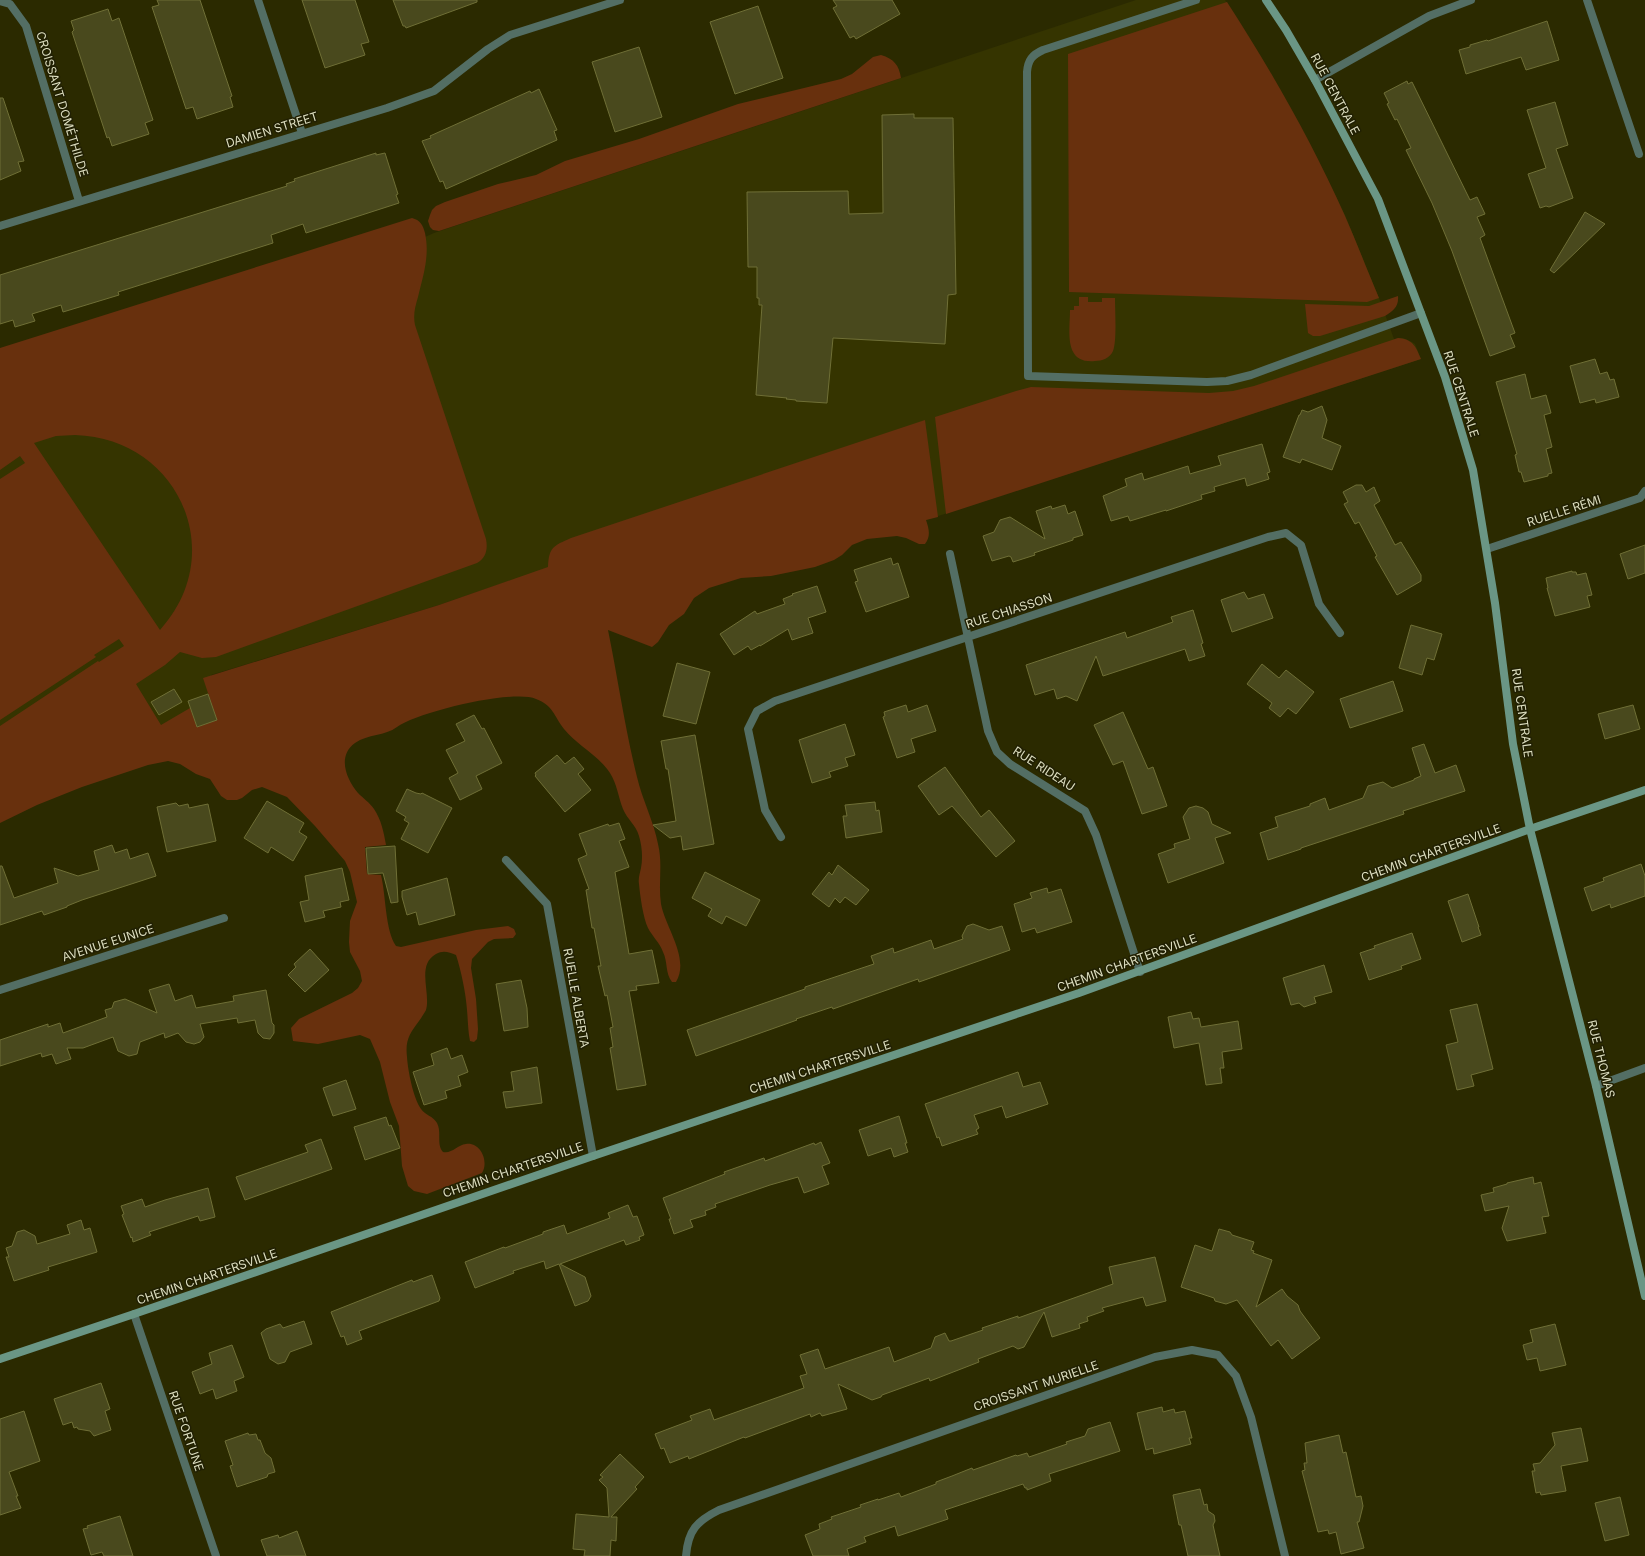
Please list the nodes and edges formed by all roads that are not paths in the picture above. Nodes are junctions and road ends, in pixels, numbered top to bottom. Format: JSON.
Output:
{"nodes":[{"id":1,"x":258,"y":0,"type":"edge"},
{"id":2,"x":620,"y":0,"type":"edge"},
{"id":3,"x":1196,"y":0,"type":"edge"},
{"id":4,"x":1266,"y":0,"type":"edge"},
{"id":5,"x":1471,"y":0,"type":"edge"},
{"id":6,"x":1587,"y":0,"type":"edge"},
{"id":7,"x":0,"y":1,"type":"edge"},
{"id":8,"x":1315,"y":80,"type":"junction"},
{"id":9,"x":302,"y":133,"type":"junction"},
{"id":10,"x":1639,"y":154,"type":"dead end"},
{"id":11,"x":79,"y":201,"type":"junction"},
{"id":12,"x":0,"y":226,"type":"edge"},
{"id":13,"x":1421,"y":313,"type":"junction"},
{"id":14,"x":1645,"y":491,"type":"edge"},
{"id":15,"x":1487,"y":549,"type":"junction"},
{"id":16,"x":950,"y":554,"type":"dead end"},
{"id":17,"x":1340,"y":633,"type":"dead end"},
{"id":18,"x":967,"y":637,"type":"junction"},
{"id":19,"x":1645,"y":790,"type":"edge"},
{"id":20,"x":1530,"y":829,"type":"junction"},
{"id":21,"x":781,"y":837,"type":"dead end"},
{"id":22,"x":506,"y":860,"type":"dead end"},
{"id":23,"x":224,"y":918,"type":"dead end"},
{"id":24,"x":1140,"y":972,"type":"junction"},
{"id":25,"x":0,"y":990,"type":"edge"},
{"id":26,"x":1645,"y":1068,"type":"edge"},
{"id":27,"x":1596,"y":1086,"type":"junction"},
{"id":28,"x":592,"y":1156,"type":"junction"},
{"id":29,"x":1645,"y":1296,"type":"edge"},
{"id":30,"x":134,"y":1314,"type":"junction"},
{"id":31,"x":0,"y":1359,"type":"edge"},
{"id":32,"x":216,"y":1556,"type":"edge"},
{"id":33,"x":686,"y":1556,"type":"edge"},
{"id":34,"x":1285,"y":1556,"type":"edge"}],
"edges":[{"from":1,"to":9,"type":"street"},
{"from":2,"to":9,"type":"street","name":"DAMIEN STREET"},
{"from":3,"to":13,"type":"street"},
{"from":4,"to":8,"type":"street","name":"RUE CENTRALE"},
{"from":5,"to":8,"type":"street"},
{"from":6,"to":10,"type":"street"},
{"from":7,"to":11,"type":"street","name":"CROISSANT DOMÉTHILDE"},
{"from":8,"to":13,"type":"street","name":"RUE CENTRALE"},
{"from":9,"to":11,"type":"street","name":"DAMIEN STREET"},
{"from":11,"to":12,"type":"street","name":"DAMIEN STREET"},
{"from":13,"to":15,"type":"street","name":"RUE CENTRALE"},
{"from":14,"to":15,"type":"street","name":"RUELLE RÉMI"},
{"from":15,"to":20,"type":"street","name":"RUE CENTRALE"},
{"from":16,"to":18,"type":"street","name":"RUE RIDEAU"},
{"from":17,"to":18,"type":"street","name":"RUE CHIASSON"},
{"from":18,"to":21,"type":"street","name":"RUE CHIASSON"},
{"from":18,"to":24,"type":"street","name":"RUE RIDEAU"},
{"from":19,"to":20,"type":"street","name":"CHEMIN CHARTERSVILLE"},
{"from":20,"to":24,"type":"street","name":"CHEMIN CHARTERSVILLE"},
{"from":20,"to":27,"type":"street","name":"RUE THOMAS"},
{"from":22,"to":28,"type":"street","name":"RUELLE ALBERTA"},
{"from":23,"to":25,"type":"street","name":"AVENUE EUNICE"},
{"from":24,"to":28,"type":"street","name":"CHEMIN CHARTERSVILLE"},
{"from":26,"to":27,"type":"street"},
{"from":27,"to":29,"type":"street","name":"RUE THOMAS"},
{"from":28,"to":30,"type":"street","name":"CHEMIN CHARTERSVILLE"},
{"from":30,"to":31,"type":"street","name":"CHEMIN CHARTERSVILLE"},
{"from":30,"to":32,"type":"street","name":"RUE FORTUNE"},
{"from":33,"to":34,"type":"street","name":"CROISSANT MURIELLE"}]}
